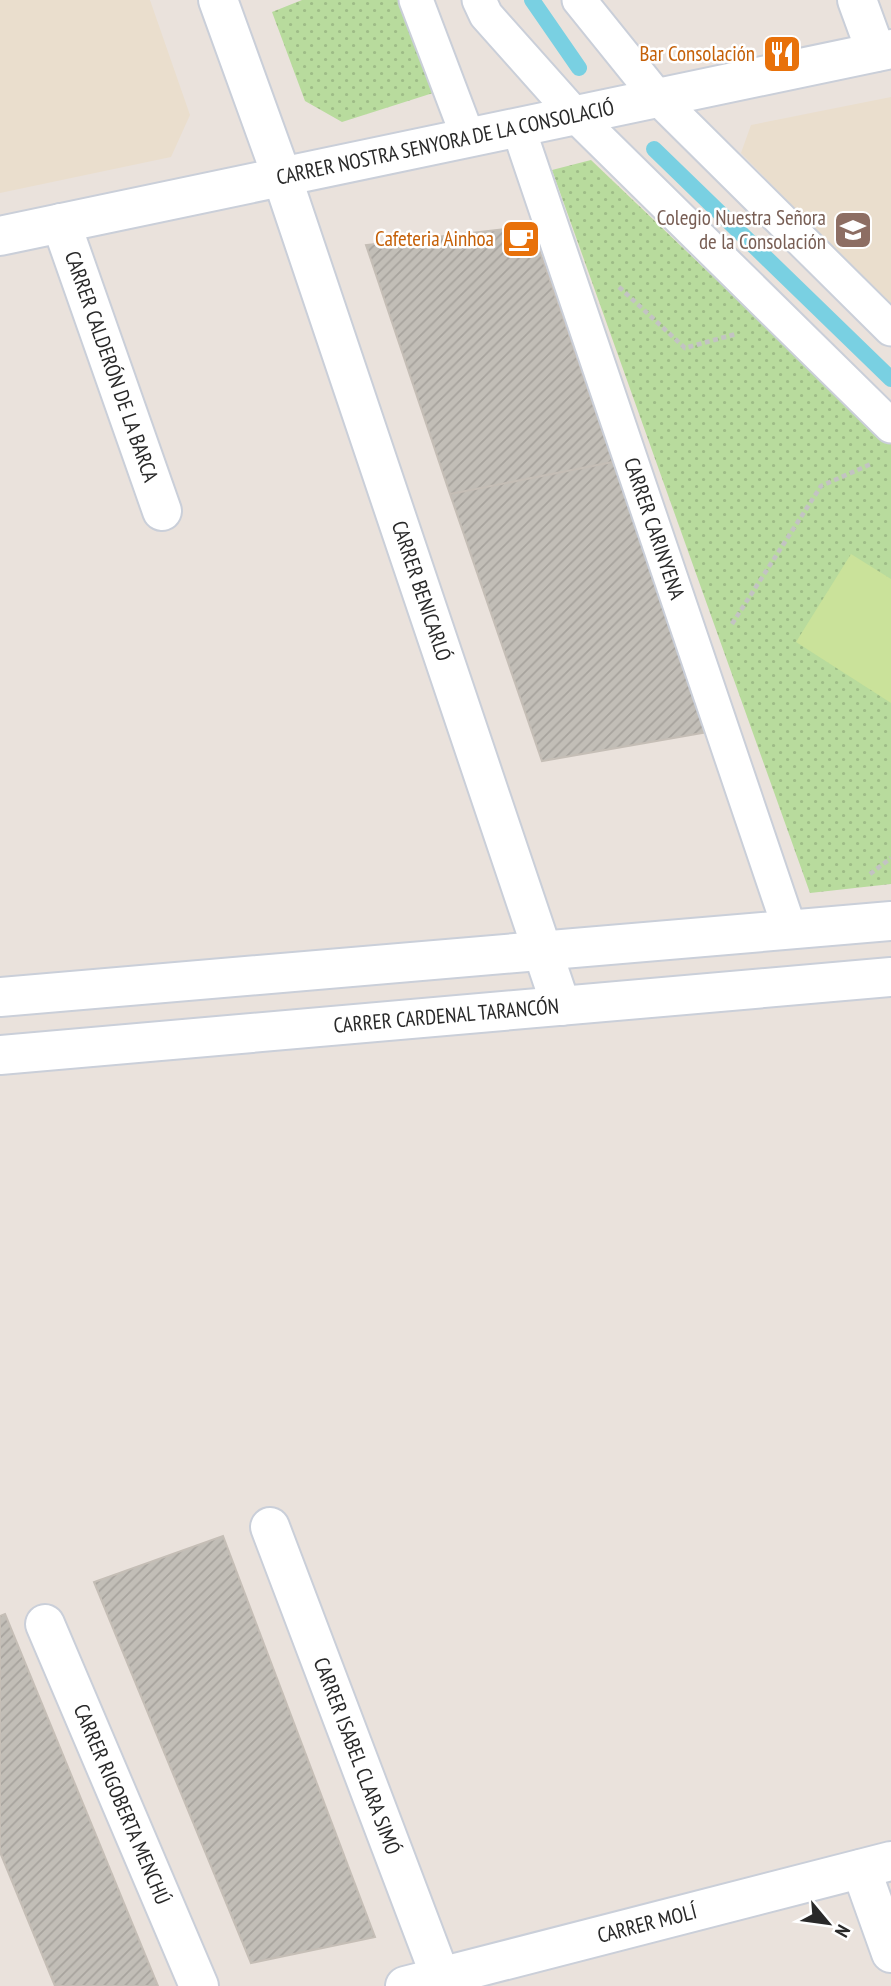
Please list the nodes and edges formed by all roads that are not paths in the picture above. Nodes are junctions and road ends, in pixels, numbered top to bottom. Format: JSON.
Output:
{"nodes":[{"id":1,"x":218,"y":0,"type":"edge"},
{"id":2,"x":416,"y":0,"type":"edge"},
{"id":3,"x":479,"y":0,"type":"edge"},
{"id":4,"x":579,"y":0,"type":"edge"},
{"id":5,"x":857,"y":0,"type":"edge"},
{"id":6,"x":883,"y":50,"type":"edge"},
{"id":7,"x":658,"y":98,"type":"junction"},
{"id":8,"x":575,"y":115,"type":"junction"},
{"id":9,"x":518,"y":127,"type":"junction"},
{"id":10,"x":468,"y":137,"type":"junction"},
{"id":11,"x":282,"y":177,"type":"junction"},
{"id":12,"x":61,"y":223,"type":"junction"},
{"id":13,"x":0,"y":236,"type":"edge"},
{"id":14,"x":891,"y":329,"type":"edge"},
{"id":15,"x":891,"y":426,"type":"edge"},
{"id":16,"x":162,"y":511,"type":"dead end"},
{"id":17,"x":891,"y":921,"type":"edge"},
{"id":18,"x":790,"y":930,"type":"junction"},
{"id":19,"x":543,"y":951,"type":"junction"},
{"id":20,"x":891,"y":977,"type":"edge"},
{"id":21,"x":0,"y":997,"type":"edge"},
{"id":22,"x":561,"y":1006,"type":"junction"},
{"id":23,"x":0,"y":1055,"type":"edge"},
{"id":24,"x":270,"y":1527,"type":"dead end"},
{"id":25,"x":45,"y":1624,"type":"dead end"},
{"id":26,"x":876,"y":1865,"type":"edge"},
{"id":27,"x":891,"y":1953,"type":"edge"},
{"id":28,"x":430,"y":1983,"type":"edge"},
{"id":29,"x":199,"y":1986,"type":"edge"}],
"edges":[{"from":1,"to":11,"type":"street","name":"CARRER BENICARLÓ"},
{"from":2,"to":10,"type":"street"},
{"from":3,"to":8,"type":"street"},
{"from":4,"to":7,"type":"street"},
{"from":5,"to":6,"type":"street"},
{"from":6,"to":7,"type":"street","name":"CARRER NOSTRA SENYORA DE LA CONSOLACIÓ"},
{"from":7,"to":8,"type":"street","name":"CARRER NOSTRA SENYORA DE LA CONSOLACIÓ"},
{"from":7,"to":14,"type":"street"},
{"from":8,"to":9,"type":"street","name":"CARRER NOSTRA SENYORA DE LA CONSOLACIÓ"},
{"from":8,"to":15,"type":"street"},
{"from":9,"to":10,"type":"street","name":"CARRER NOSTRA SENYORA DE LA CONSOLACIÓ"},
{"from":9,"to":18,"type":"street","name":"CARRER CARINYENA"},
{"from":10,"to":11,"type":"street","name":"CARRER NOSTRA SENYORA DE LA CONSOLACIÓ"},
{"from":11,"to":12,"type":"street","name":"CARRER NOSTRA SENYORA DE LA CONSOLACIÓ"},
{"from":11,"to":19,"type":"street","name":"CARRER BENICARLÓ"},
{"from":12,"to":13,"type":"street","name":"CARRER NOSTRA SENYORA DE LA CONSOLACIÓ"},
{"from":12,"to":16,"type":"street","name":"CARRER CALDERÓN DE LA BARCA"},
{"from":17,"to":18,"type":"street"},
{"from":18,"to":19,"type":"street"},
{"from":19,"to":21,"type":"street"},
{"from":19,"to":22,"type":"street","name":"CARRER BENICARLÓ"},
{"from":20,"to":22,"type":"street","name":"CARRER CARDENAL TARANCÓN"},
{"from":22,"to":23,"type":"street","name":"CARRER CARDENAL TARANCÓN"},
{"from":24,"to":28,"type":"street","name":"CARRER ISABEL CLARA SIMÓ"},
{"from":25,"to":29,"type":"street","name":"CARRER RIGOBERTA MENCHÚ"},
{"from":26,"to":27,"type":"street"},
{"from":26,"to":28,"type":"street","name":"CARRER MOLÍ"}]}
